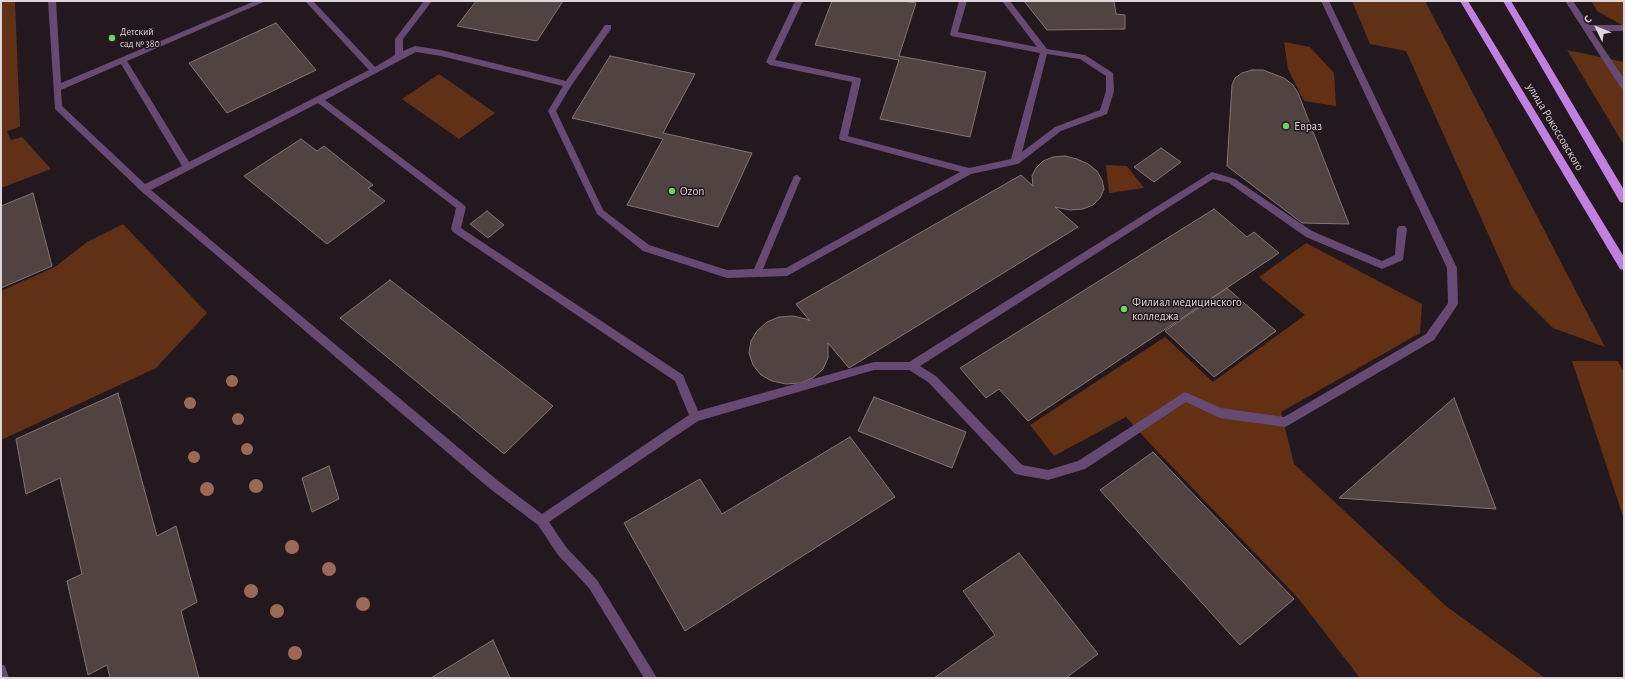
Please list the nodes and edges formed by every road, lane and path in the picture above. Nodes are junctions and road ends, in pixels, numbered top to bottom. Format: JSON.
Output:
{"nodes":[{"id":1,"x":52,"y":1,"type":"edge"},
{"id":2,"x":262,"y":1,"type":"edge"},
{"id":3,"x":309,"y":1,"type":"edge"},
{"id":4,"x":428,"y":1,"type":"edge"},
{"id":5,"x":799,"y":1,"type":"edge"},
{"id":6,"x":963,"y":1,"type":"edge"},
{"id":7,"x":1006,"y":1,"type":"edge"},
{"id":8,"x":1325,"y":1,"type":"edge"},
{"id":9,"x":1464,"y":1,"type":"edge"},
{"id":10,"x":1507,"y":1,"type":"edge"},
{"id":11,"x":1569,"y":1,"type":"edge"},
{"id":12,"x":608,"y":27,"type":"dead end"},
{"id":13,"x":1588,"y":28,"type":"junction"},
{"id":14,"x":1624,"y":28,"type":"edge"},
{"id":15,"x":1044,"y":51,"type":"junction"},
{"id":16,"x":399,"y":56,"type":"junction"},
{"id":17,"x":122,"y":60,"type":"junction"},
{"id":18,"x":374,"y":71,"type":"junction"},
{"id":19,"x":568,"y":84,"type":"junction"},
{"id":20,"x":1624,"y":86,"type":"edge"},
{"id":21,"x":57,"y":88,"type":"junction"},
{"id":22,"x":319,"y":100,"type":"junction"},
{"id":23,"x":1015,"y":162,"type":"junction"},
{"id":24,"x":187,"y":167,"type":"junction"},
{"id":25,"x":970,"y":171,"type":"junction"},
{"id":26,"x":797,"y":178,"type":"dead end"},
{"id":27,"x":144,"y":189,"type":"junction"},
{"id":28,"x":1624,"y":199,"type":"edge"},
{"id":29,"x":1402,"y":229,"type":"dead end"},
{"id":30,"x":1624,"y":266,"type":"edge"},
{"id":31,"x":757,"y":273,"type":"junction"},
{"id":32,"x":911,"y":366,"type":"junction"},
{"id":33,"x":695,"y":417,"type":"junction"},
{"id":34,"x":542,"y":521,"type":"junction"},
{"id":35,"x":1,"y":670,"type":"edge"},
{"id":36,"x":2,"y":678,"type":"edge"},
{"id":37,"x":651,"y":678,"type":"edge"}],
"edges":[{"from":1,"to":21,"type":"street"},
{"from":2,"to":17,"type":"street"},
{"from":3,"to":18,"type":"street"},
{"from":4,"to":16,"type":"street"},
{"from":5,"to":25,"type":"street"},
{"from":6,"to":15,"type":"street"},
{"from":7,"to":15,"type":"street"},
{"from":8,"to":32,"type":"street"},
{"from":9,"to":30,"type":"highway","name":"улица Рокоссовского"},
{"from":10,"to":28,"type":"highway","name":"улица Рокоссовского"},
{"from":11,"to":13,"type":"street"},
{"from":12,"to":19,"type":"street"},
{"from":13,"to":14,"type":"street"},
{"from":13,"to":20,"type":"street"},
{"from":15,"to":23,"type":"street"},
{"from":15,"to":23,"type":"street"},
{"from":16,"to":18,"type":"street"},
{"from":16,"to":19,"type":"street"},
{"from":17,"to":21,"type":"street"},
{"from":17,"to":24,"type":"street"},
{"from":18,"to":22,"type":"street"},
{"from":19,"to":31,"type":"street"},
{"from":21,"to":27,"type":"street"},
{"from":22,"to":24,"type":"street"},
{"from":22,"to":33,"type":"street"},
{"from":23,"to":25,"type":"street"},
{"from":24,"to":27,"type":"street"},
{"from":25,"to":31,"type":"street"},
{"from":26,"to":31,"type":"street"},
{"from":27,"to":34,"type":"street"},
{"from":29,"to":32,"type":"street"},
{"from":32,"to":33,"type":"street"},
{"from":33,"to":34,"type":"street"},
{"from":34,"to":37,"type":"street"},
{"from":35,"to":36,"type":"street"}]}
